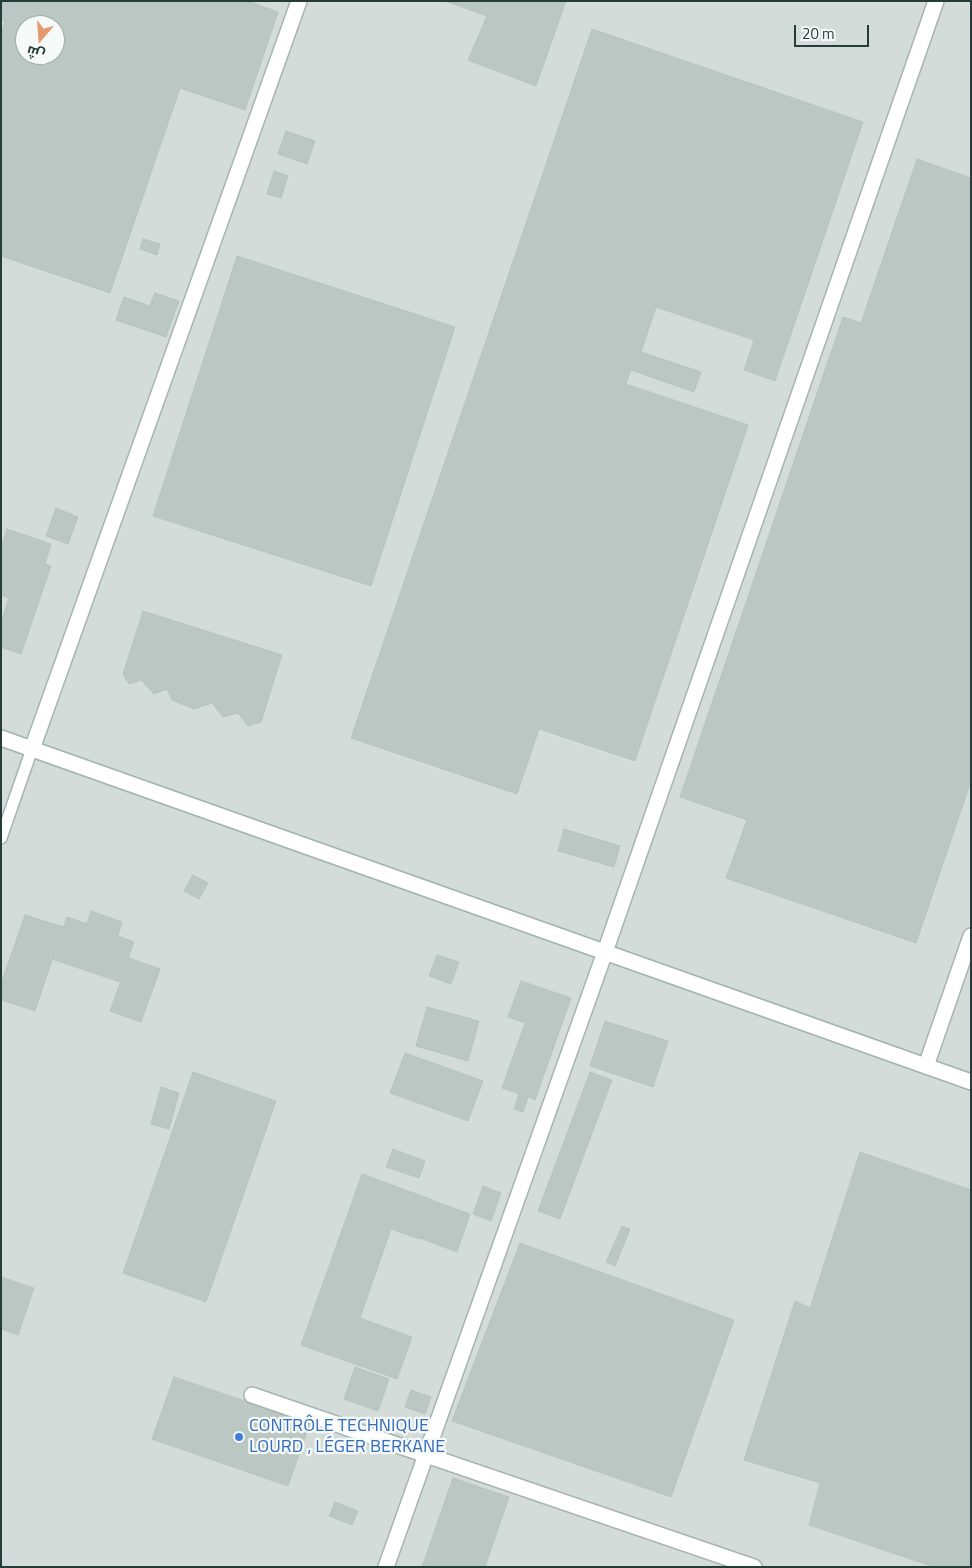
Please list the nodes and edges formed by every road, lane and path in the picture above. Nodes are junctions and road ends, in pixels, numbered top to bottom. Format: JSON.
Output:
{"nodes":[{"id":1,"x":299,"y":1,"type":"edge"},
{"id":2,"x":936,"y":1,"type":"edge"},
{"id":3,"x":1,"y":738,"type":"edge"},
{"id":4,"x":32,"y":749,"type":"junction"},
{"id":5,"x":1,"y":838,"type":"edge"},
{"id":6,"x":971,"y":936,"type":"edge"},
{"id":7,"x":605,"y":952,"type":"junction"},
{"id":8,"x":926,"y":1066,"type":"junction"},
{"id":9,"x":971,"y":1082,"type":"edge"},
{"id":10,"x":252,"y":1395,"type":"dead end"},
{"id":11,"x":426,"y":1455,"type":"junction"},
{"id":12,"x":386,"y":1567,"type":"edge"},
{"id":13,"x":754,"y":1567,"type":"edge"}],
"edges":[{"from":1,"to":4,"type":"street"},
{"from":2,"to":7,"type":"street"},
{"from":3,"to":4,"type":"street"},
{"from":4,"to":5,"type":"lane"},
{"from":4,"to":7,"type":"street"},
{"from":6,"to":8,"type":"street"},
{"from":7,"to":8,"type":"street"},
{"from":7,"to":11,"type":"street"},
{"from":8,"to":9,"type":"street"},
{"from":10,"to":11,"type":"street"},
{"from":11,"to":12,"type":"street"},
{"from":11,"to":13,"type":"street"}]}
